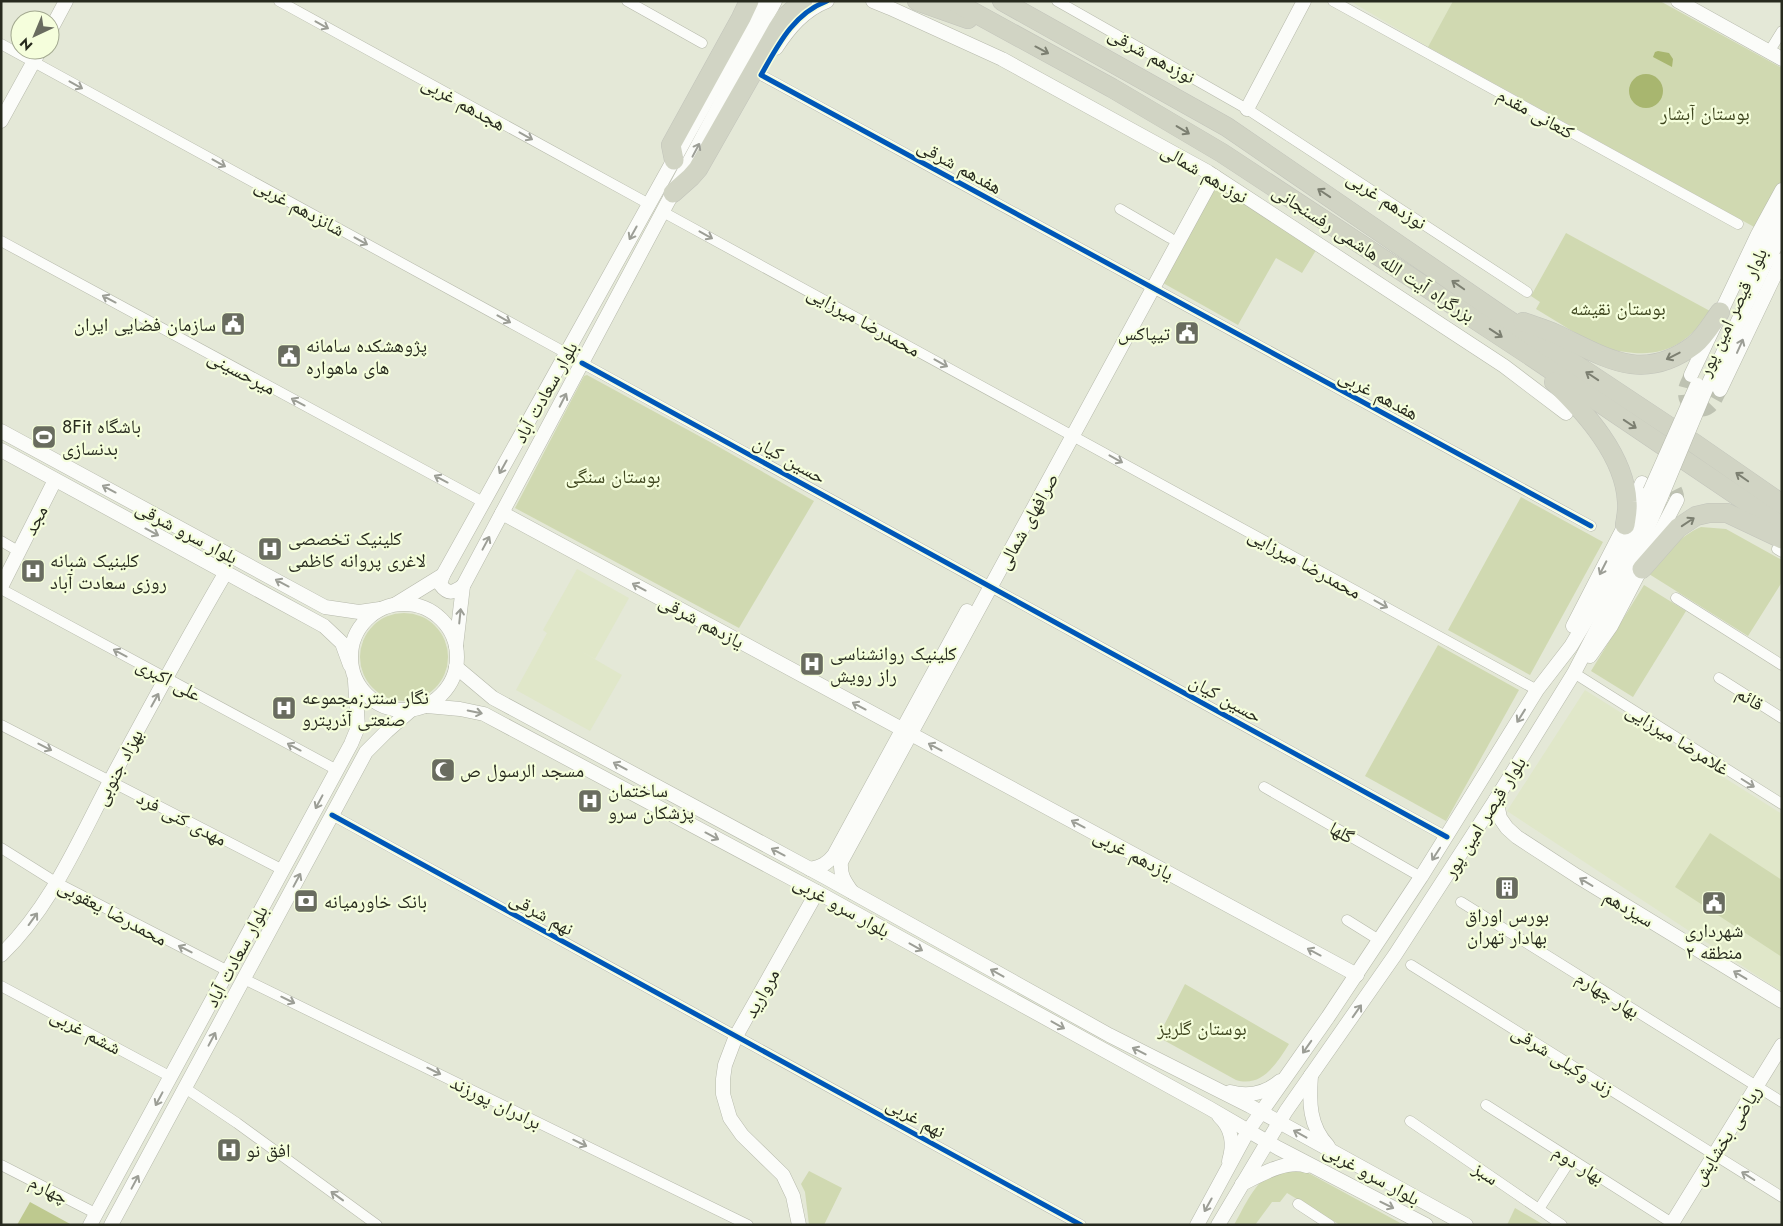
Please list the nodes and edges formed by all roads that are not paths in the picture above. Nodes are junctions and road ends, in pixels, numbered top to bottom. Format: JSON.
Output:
{"nodes":[{"id":1,"x":66,"y":1,"type":"edge"},
{"id":2,"x":279,"y":1,"type":"edge"},
{"id":3,"x":627,"y":1,"type":"edge"},
{"id":4,"x":749,"y":1,"type":"edge"},
{"id":5,"x":762,"y":1,"type":"edge"},
{"id":6,"x":776,"y":1,"type":"edge"},
{"id":7,"x":803,"y":1,"type":"edge"},
{"id":8,"x":827,"y":1,"type":"edge"},
{"id":9,"x":873,"y":1,"type":"edge"},
{"id":10,"x":917,"y":1,"type":"edge"},
{"id":11,"x":953,"y":1,"type":"edge"},
{"id":12,"x":1002,"y":1,"type":"edge"},
{"id":13,"x":1057,"y":1,"type":"edge"},
{"id":14,"x":1304,"y":1,"type":"edge"},
{"id":15,"x":1333,"y":1,"type":"edge"},
{"id":16,"x":1678,"y":1,"type":"edge"},
{"id":17,"x":60,"y":12,"type":"edge"},
{"id":18,"x":1782,"y":31,"type":"edge"},
{"id":19,"x":1010,"y":33,"type":"junction"},
{"id":20,"x":702,"y":43,"type":"dead end"},
{"id":21,"x":1776,"y":56,"type":"edge"},
{"id":22,"x":35,"y":60,"type":"edge"},
{"id":23,"x":44,"y":60,"type":"edge"},
{"id":24,"x":761,"y":75,"type":"joint"},
{"id":25,"x":1247,"y":109,"type":"junction"},
{"id":26,"x":1,"y":121,"type":"edge"},
{"id":27,"x":674,"y":160,"type":"junction"},
{"id":28,"x":1210,"y":174,"type":"junction"},
{"id":29,"x":1782,"y":190,"type":"edge"},
{"id":30,"x":673,"y":193,"type":"junction"},
{"id":31,"x":649,"y":204,"type":"junction"},
{"id":32,"x":1120,"y":208,"type":"dead end"},
{"id":33,"x":663,"y":212,"type":"junction"},
{"id":34,"x":1782,"y":212,"type":"edge"},
{"id":35,"x":1738,"y":224,"type":"dead end"},
{"id":36,"x":1782,"y":235,"type":"edge"},
{"id":37,"x":1170,"y":238,"type":"junction"},
{"id":38,"x":1,"y":241,"type":"edge"},
{"id":39,"x":1782,"y":260,"type":"edge"},
{"id":40,"x":1149,"y":286,"type":"junction"},
{"id":41,"x":1527,"y":292,"type":"dead end"},
{"id":42,"x":1720,"y":312,"type":"junction"},
{"id":43,"x":1501,"y":315,"type":"junction"},
{"id":44,"x":566,"y":353,"type":"junction"},
{"id":45,"x":1529,"y":355,"type":"junction"},
{"id":46,"x":582,"y":363,"type":"junction"},
{"id":47,"x":1704,"y":385,"type":"junction"},
{"id":48,"x":1566,"y":413,"type":"dead end"},
{"id":49,"x":1,"y":431,"type":"edge"},
{"id":50,"x":1069,"y":433,"type":"junction"},
{"id":51,"x":1,"y":450,"type":"edge"},
{"id":52,"x":53,"y":478,"type":"junction"},
{"id":53,"x":1651,"y":490,"type":"junction"},
{"id":54,"x":1677,"y":500,"type":"dead end"},
{"id":55,"x":483,"y":502,"type":"junction"},
{"id":56,"x":1782,"y":504,"type":"edge"},
{"id":57,"x":502,"y":513,"type":"junction"},
{"id":58,"x":1625,"y":525,"type":"junction"},
{"id":59,"x":1591,"y":526,"type":"dead end"},
{"id":60,"x":1782,"y":526,"type":"edge"},
{"id":61,"x":11,"y":547,"type":"edge"},
{"id":62,"x":1780,"y":547,"type":"edge"},
{"id":63,"x":1642,"y":569,"type":"junction"},
{"id":64,"x":1,"y":572,"type":"edge"},
{"id":65,"x":226,"y":572,"type":"junction"},
{"id":66,"x":443,"y":576,"type":"junction"},
{"id":67,"x":987,"y":584,"type":"junction"},
{"id":68,"x":463,"y":586,"type":"junction"},
{"id":69,"x":1,"y":588,"type":"edge"},
{"id":70,"x":1676,"y":598,"type":"dead end"},
{"id":71,"x":396,"y":604,"type":"junction"},
{"id":72,"x":380,"y":609,"type":"junction"},
{"id":73,"x":456,"y":646,"type":"junction"},
{"id":74,"x":350,"y":665,"type":"junction"},
{"id":75,"x":1782,"y":665,"type":"edge"},
{"id":76,"x":456,"y":667,"type":"junction"},
{"id":77,"x":1555,"y":667,"type":"junction"},
{"id":78,"x":1574,"y":673,"type":"junction"},
{"id":79,"x":167,"y":678,"type":"junction"},
{"id":80,"x":1719,"y":678,"type":"dead end"},
{"id":81,"x":355,"y":681,"type":"junction"},
{"id":82,"x":1537,"y":690,"type":"junction"},
{"id":83,"x":427,"y":706,"type":"junction"},
{"id":84,"x":411,"y":710,"type":"junction"},
{"id":85,"x":1782,"y":718,"type":"edge"},
{"id":86,"x":1,"y":725,"type":"edge"},
{"id":87,"x":907,"y":732,"type":"junction"},
{"id":88,"x":337,"y":770,"type":"junction"},
{"id":89,"x":110,"y":781,"type":"junction"},
{"id":90,"x":1264,"y":787,"type":"dead end"},
{"id":91,"x":1496,"y":799,"type":"junction"},
{"id":92,"x":1782,"y":804,"type":"edge"},
{"id":93,"x":332,"y":815,"type":"junction"},
{"id":94,"x":1447,"y":837,"type":"junction"},
{"id":95,"x":1,"y":848,"type":"edge"},
{"id":96,"x":810,"y":869,"type":"junction"},
{"id":97,"x":283,"y":870,"type":"junction"},
{"id":98,"x":1421,"y":877,"type":"junction"},
{"id":99,"x":57,"y":882,"type":"junction"},
{"id":100,"x":817,"y":892,"type":"junction"},
{"id":101,"x":852,"y":892,"type":"junction"},
{"id":102,"x":1460,"y":902,"type":"dead end"},
{"id":103,"x":1347,"y":920,"type":"dead end"},
{"id":104,"x":1380,"y":940,"type":"junction"},
{"id":105,"x":244,"y":941,"type":"junction"},
{"id":106,"x":258,"y":952,"type":"junction"},
{"id":107,"x":1,"y":955,"type":"edge"},
{"id":108,"x":1411,"y":965,"type":"dead end"},
{"id":109,"x":228,"y":971,"type":"junction"},
{"id":110,"x":1356,"y":975,"type":"junction"},
{"id":111,"x":244,"y":979,"type":"junction"},
{"id":112,"x":1,"y":986,"type":"edge"},
{"id":113,"x":1782,"y":1001,"type":"edge"},
{"id":114,"x":1328,"y":1017,"type":"junction"},
{"id":115,"x":1344,"y":1030,"type":"junction"},
{"id":116,"x":736,"y":1036,"type":"junction"},
{"id":117,"x":1782,"y":1045,"type":"edge"},
{"id":118,"x":1170,"y":1066,"type":"junction"},
{"id":119,"x":1291,"y":1070,"type":"junction"},
{"id":120,"x":1311,"y":1075,"type":"junction"},
{"id":121,"x":171,"y":1077,"type":"junction"},
{"id":122,"x":1161,"y":1081,"type":"junction"},
{"id":123,"x":1756,"y":1086,"type":"junction"},
{"id":124,"x":185,"y":1088,"type":"junction"},
{"id":125,"x":1217,"y":1089,"type":"junction"},
{"id":126,"x":1782,"y":1102,"type":"edge"},
{"id":127,"x":1486,"y":1105,"type":"dead end"},
{"id":128,"x":1209,"y":1108,"type":"junction"},
{"id":129,"x":1261,"y":1112,"type":"junction"},
{"id":130,"x":1410,"y":1121,"type":"dead end"},
{"id":131,"x":1279,"y":1122,"type":"junction"},
{"id":132,"x":1248,"y":1131,"type":"junction"},
{"id":133,"x":1266,"y":1142,"type":"junction"},
{"id":134,"x":1334,"y":1152,"type":"junction"},
{"id":135,"x":1714,"y":1155,"type":"junction"},
{"id":136,"x":1571,"y":1159,"type":"junction"},
{"id":137,"x":1,"y":1164,"type":"edge"},
{"id":138,"x":1320,"y":1170,"type":"junction"},
{"id":139,"x":1225,"y":1173,"type":"junction"},
{"id":140,"x":1374,"y":1174,"type":"junction"},
{"id":141,"x":1242,"y":1184,"type":"junction"},
{"id":142,"x":1363,"y":1194,"type":"junction"},
{"id":143,"x":1782,"y":1197,"type":"edge"},
{"id":144,"x":1298,"y":1204,"type":"dead end"},
{"id":145,"x":1539,"y":1209,"type":"junction"},
{"id":146,"x":94,"y":1219,"type":"edge"},
{"id":147,"x":1673,"y":1224,"type":"edge"},
{"id":148,"x":111,"y":1225,"type":"edge"},
{"id":149,"x":376,"y":1225,"type":"edge"},
{"id":150,"x":748,"y":1225,"type":"edge"},
{"id":151,"x":799,"y":1225,"type":"edge"},
{"id":152,"x":1081,"y":1225,"type":"edge"},
{"id":153,"x":1197,"y":1225,"type":"edge"},
{"id":154,"x":1218,"y":1225,"type":"edge"},
{"id":155,"x":1330,"y":1225,"type":"edge"},
{"id":156,"x":1426,"y":1225,"type":"edge"},
{"id":157,"x":1466,"y":1225,"type":"edge"},
{"id":158,"x":1562,"y":1225,"type":"edge"}],
"edges":[{"from":1,"to":17,"type":"main road"},
{"from":2,"to":31,"type":"street","name":"هجدهم غربی","one_way":true},
{"from":3,"to":20,"type":"street"},
{"from":4,"to":27,"type":"highway"},
{"from":5,"to":27,"type":"main road","name":"بلوار سعادت آباد"},
{"from":30,"to":6,"type":"main road","name":"بلوار سعادت آباد","one_way":true},
{"from":7,"to":30,"type":"highway"},
{"from":8,"to":24,"type":"main road"},
{"from":9,"to":28,"type":"main road","name":"نوزدهم شمالی"},
{"from":10,"to":19,"type":"highway"},
{"from":11,"to":19,"type":"highway","name":"بزرگراه آیت الله هاشمی رفسنجانی"},
{"from":43,"to":12,"type":"highway","name":"بزرگراه آیت الله هاشمی رفسنجانی","one_way":true},
{"from":13,"to":25,"type":"street","name":"نوزدهم شرقی"},
{"from":14,"to":25,"type":"main road"},
{"from":15,"to":35,"type":"street","name":"کنعانی مقدم"},
{"from":16,"to":21,"type":"main road"},
{"from":18,"to":21,"type":"street"},
{"from":19,"to":45,"type":"highway","name":"بزرگراه آیت الله هاشمی رفسنجانی","one_way":true},
{"from":22,"to":26,"type":"main road"},
{"from":23,"to":44,"type":"street","name":"شانزدهم غربی","one_way":true},
{"from":24,"to":40,"type":"street","name":"هفدهم شرقی"},
{"from":25,"to":41,"type":"street","name":"نوزدهم غربی"},
{"from":27,"to":31,"type":"main road","name":"بلوار سعادت آباد"},
{"from":28,"to":37,"type":"main road","name":"صرافهای شمالی"},
{"from":28,"to":40,"type":"main road","name":"صرافهای شمالی"},
{"from":28,"to":48,"type":"main road","name":"نوزدهم شمالی"},
{"from":29,"to":42,"type":"main road"},
{"from":30,"to":33,"type":"main road","name":"بلوار سعادت آباد"},
{"from":31,"to":44,"type":"main road","name":"بلوار سعادت آباد","one_way":true},
{"from":32,"to":37,"type":"street"},
{"from":33,"to":46,"type":"main road","name":"بلوار سعادت آباد"},
{"from":33,"to":50,"type":"street","name":"محمدرضا میرزایی","one_way":true},
{"from":34,"to":47,"type":"main road","name":"بلوار قیصر امین پور"},
{"from":36,"to":47,"type":"main road","name":"بلوار قیصر امین پور"},
{"from":37,"to":40,"type":"main road","name":"صرافهای شمالی"},
{"from":55,"to":38,"type":"street","name":"میرحسینی","one_way":true},
{"from":47,"to":39,"type":"main road","one_way":true},
{"from":40,"to":50,"type":"main road","name":"صرافهای شمالی"},
{"from":40,"to":59,"type":"street","name":"هفدهم غربی"},
{"from":42,"to":43,"type":"highway","one_way":true},
{"from":42,"to":47,"type":"main road"},
{"from":56,"to":43,"type":"highway","name":"بزرگراه آیت الله هاشمی رفسنجانی","one_way":true},
{"from":44,"to":55,"type":"main road","name":"بلوار سعادت آباد","one_way":true},
{"from":45,"to":58,"type":"highway"},
{"from":45,"to":60,"type":"highway","name":"بزرگراه آیت الله هاشمی رفسنجانی","one_way":true},
{"from":57,"to":46,"type":"main road","name":"بلوار سعادت آباد","one_way":true},
{"from":46,"to":67,"type":"street","name":"حسین کیان"},
{"from":47,"to":53,"type":"main road","bridge":true},
{"from":72,"to":49,"type":"main road","name":"بلوار سرو شرقی","one_way":true},
{"from":50,"to":67,"type":"main road","name":"صرافهای شمالی"},
{"from":50,"to":82,"type":"street","name":"محمدرضا میرزایی","one_way":true},
{"from":51,"to":52,"type":"main road","name":"بلوار سرو شرقی"},
{"from":52,"to":61,"type":"main road","name":"مجد"},
{"from":52,"to":65,"type":"main road","name":"بلوار سرو شرقی","one_way":true},
{"from":53,"to":58,"type":"main road"},
{"from":53,"to":77,"type":"main road","name":"بلوار قیصر امین پور"},
{"from":53,"to":78,"type":"main road","name":"بلوار قیصر امین پور"},
{"from":54,"to":63,"type":"main road"},
{"from":55,"to":66,"type":"main road","name":"بلوار سعادت آباد"},
{"from":68,"to":57,"type":"main road","name":"بلوار سعادت آباد","one_way":true},
{"from":87,"to":57,"type":"main road","name":"یازدهم شرقی","one_way":true},
{"from":58,"to":77,"type":"main road","one_way":true},
{"from":61,"to":64,"type":"main road","name":"مجد"},
{"from":61,"to":69,"type":"main road","name":"مجد"},
{"from":63,"to":62,"type":"highway","one_way":true},
{"from":63,"to":78,"type":"main road"},
{"from":65,"to":74,"type":"main road","name":"بلوار سرو شرقی"},
{"from":65,"to":79,"type":"main road","name":"بهزاد جنوبی"},
{"from":66,"to":68,"type":"main road"},
{"from":66,"to":71,"type":"main road"},
{"from":67,"to":87,"type":"main road","name":"صرافهای شمالی"},
{"from":67,"to":94,"type":"street","name":"حسین کیان"},
{"from":73,"to":68,"type":"main road","name":"بلوار سعادت آباد","one_way":true},
{"from":79,"to":69,"type":"street","name":"علی اکبری","one_way":true},
{"from":70,"to":75,"type":"street"},
{"from":71,"to":72,"type":"main road"},
{"from":71,"to":73,"type":"main road"},
{"from":72,"to":74,"type":"main road"},
{"from":73,"to":76,"type":"main road"},
{"from":74,"to":81,"type":"main road"},
{"from":76,"to":83,"type":"main road"},
{"from":96,"to":76,"type":"main road","name":"بلوار سرو غربی","one_way":true},
{"from":77,"to":82,"type":"main road","name":"بلوار قیصر امین پور"},
{"from":78,"to":91,"type":"main road","name":"بلوار قیصر امین پور"},
{"from":78,"to":92,"type":"street","name":"غلامرضا میرزایی","one_way":true},
{"from":88,"to":79,"type":"street","name":"علی اکبری","one_way":true},
{"from":89,"to":79,"type":"main road","name":"بهزاد جنوبی","one_way":true},
{"from":80,"to":85,"type":"street","name":"قائم"},
{"from":81,"to":84,"type":"main road"},
{"from":81,"to":88,"type":"main road","name":"بلوار سعادت آباد"},
{"from":82,"to":94,"type":"main road","name":"بلوار قیصر امین پور","one_way":true},
{"from":83,"to":84,"type":"main road"},
{"from":83,"to":100,"type":"main road","name":"بلوار سرو غربی","one_way":true},
{"from":84,"to":93,"type":"main road","name":"بلوار سعادت آباد"},
{"from":86,"to":89,"type":"street","name":"مهدی کنی فرد","one_way":true},
{"from":87,"to":96,"type":"main road","name":"صرافهای شمالی"},
{"from":87,"to":101,"type":"main road","name":"صرافهای شمالی"},
{"from":110,"to":87,"type":"main road","name":"یازدهم غربی","one_way":true},
{"from":88,"to":97,"type":"main road","name":"بلوار سعادت آباد","one_way":true},
{"from":89,"to":97,"type":"street","name":"مهدی کنی فرد"},
{"from":89,"to":99,"type":"main road","name":"بهزاد جنوبی"},
{"from":90,"to":98,"type":"street","name":"گلها"},
{"from":113,"to":91,"type":"main road","name":"سیزدهم","one_way":true},
{"from":115,"to":91,"type":"main road","name":"بلوار قیصر امین پور","one_way":true},
{"from":106,"to":93,"type":"main road","name":"بلوار سعادت آباد","one_way":true},
{"from":93,"to":116,"type":"street","name":"نهم شرقی"},
{"from":94,"to":98,"type":"main road","name":"بلوار قیصر امین پور","one_way":true},
{"from":95,"to":99,"type":"street","name":"محمدرضا یعقوبی"},
{"from":96,"to":101,"type":"main road","name":"بلوار سرو غربی"},
{"from":97,"to":105,"type":"main road","name":"بلوار سعادت آباد"},
{"from":98,"to":104,"type":"main road","name":"بلوار قیصر امین پور"},
{"from":107,"to":99,"type":"main road","name":"بهزاد جنوبی","one_way":true},
{"from":109,"to":99,"type":"street","name":"محمدرضا یعقوبی","one_way":true},
{"from":100,"to":116,"type":"main road","name":"مروارید"},
{"from":100,"to":122,"type":"main road","name":"بلوار سرو غربی","one_way":true},
{"from":118,"to":101,"type":"main road","name":"بلوار سرو غربی","one_way":true},
{"from":102,"to":123,"type":"street","name":"بهار چهارم"},
{"from":103,"to":104,"type":"street"},
{"from":104,"to":110,"type":"main road","name":"بلوار قیصر امین پور"},
{"from":105,"to":106,"type":"main road"},
{"from":105,"to":109,"type":"main road","name":"بلوار سعادت آباد"},
{"from":106,"to":111,"type":"main road","name":"بلوار سعادت آباد"},
{"from":108,"to":135,"type":"street","name":"زند وکیلی شرقی"},
{"from":109,"to":121,"type":"main road","name":"بلوار سعادت آباد"},
{"from":110,"to":114,"type":"main road","name":"بلوار قیصر امین پور"},
{"from":124,"to":111,"type":"main road","name":"بلوار سعادت آباد","one_way":true},
{"from":111,"to":150,"type":"street","name":"برادران پورزند","one_way":true},
{"from":112,"to":121,"type":"street","name":"ششم غربی"},
{"from":114,"to":115,"type":"main road"},
{"from":114,"to":119,"type":"main road","name":"بلوار قیصر امین پور","one_way":true},
{"from":115,"to":120,"type":"main road","name":"بلوار قیصر امین پور"},
{"from":116,"to":151,"type":"main road","name":"مروارید"},
{"from":116,"to":152,"type":"street","name":"نهم غربی"},
{"from":117,"to":123,"type":"main road","name":"ریاضی بخشایش"},
{"from":118,"to":122,"type":"main road"},
{"from":118,"to":125,"type":"main road","name":"بلوار سرو غربی"},
{"from":119,"to":125,"type":"main road"},
{"from":119,"to":129,"type":"main road","name":"بلوار قیصر امین پور"},
{"from":120,"to":131,"type":"main road","name":"بلوار قیصر امین پور"},
{"from":120,"to":134,"type":"main road"},
{"from":121,"to":146,"type":"main road","name":"بلوار سعادت آباد","one_way":true},
{"from":122,"to":128,"type":"main road","name":"بلوار سرو غربی"},
{"from":123,"to":126,"type":"street","name":"بهار چهارم"},
{"from":123,"to":135,"type":"main road","name":"ریاضی بخشایش"},
{"from":148,"to":124,"type":"main road","name":"بلوار سعادت آباد","one_way":true},
{"from":149,"to":124,"type":"street","one_way":true},
{"from":125,"to":129,"type":"main road","name":"بلوار سرو غربی"},
{"from":127,"to":136,"type":"street","name":"بهار دوم"},
{"from":128,"to":132,"type":"main road","name":"بلوار سرو غربی"},
{"from":128,"to":139,"type":"main road"},
{"from":129,"to":131,"type":"main road","name":"بلوار سرو غربی"},
{"from":129,"to":132,"type":"main road","name":"بلوار قیصر امین پور"},
{"from":130,"to":145,"type":"street","name":"سبز"},
{"from":131,"to":133,"type":"main road","name":"بلوار قیصر امین پور"},
{"from":134,"to":131,"type":"main road","name":"بلوار سرو غربی","one_way":true},
{"from":132,"to":133,"type":"main road","name":"بلوار سرو غربی"},
{"from":132,"to":139,"type":"main road","name":"بلوار قیصر امین پور"},
{"from":133,"to":138,"type":"main road","name":"بلوار سرو غربی"},
{"from":133,"to":141,"type":"main road","name":"بلوار قیصر امین پور"},
{"from":134,"to":140,"type":"main road","name":"بلوار سرو غربی"},
{"from":143,"to":135,"type":"street","name":"زند وکیلی شرقی","one_way":true},
{"from":135,"to":147,"type":"main road","name":"ریاضی بخشایش"},
{"from":136,"to":145,"type":"street"},
{"from":136,"to":147,"type":"street","name":"بهار دوم"},
{"from":137,"to":146,"type":"street","name":"چهارم"},
{"from":138,"to":141,"type":"main road"},
{"from":138,"to":142,"type":"main road","name":"بلوار سرو غربی"},
{"from":139,"to":153,"type":"main road","name":"بلوار قیصر امین پور","one_way":true},
{"from":140,"to":142,"type":"main road"},
{"from":140,"to":157,"type":"main road","name":"بلوار سرو غربی"},
{"from":141,"to":154,"type":"main road","name":"بلوار قیصر امین پور"},
{"from":142,"to":156,"type":"main road","name":"بلوار سرو غربی","one_way":true},
{"from":144,"to":155,"type":"street"},
{"from":145,"to":158,"type":"street","name":"سبز"}]}
